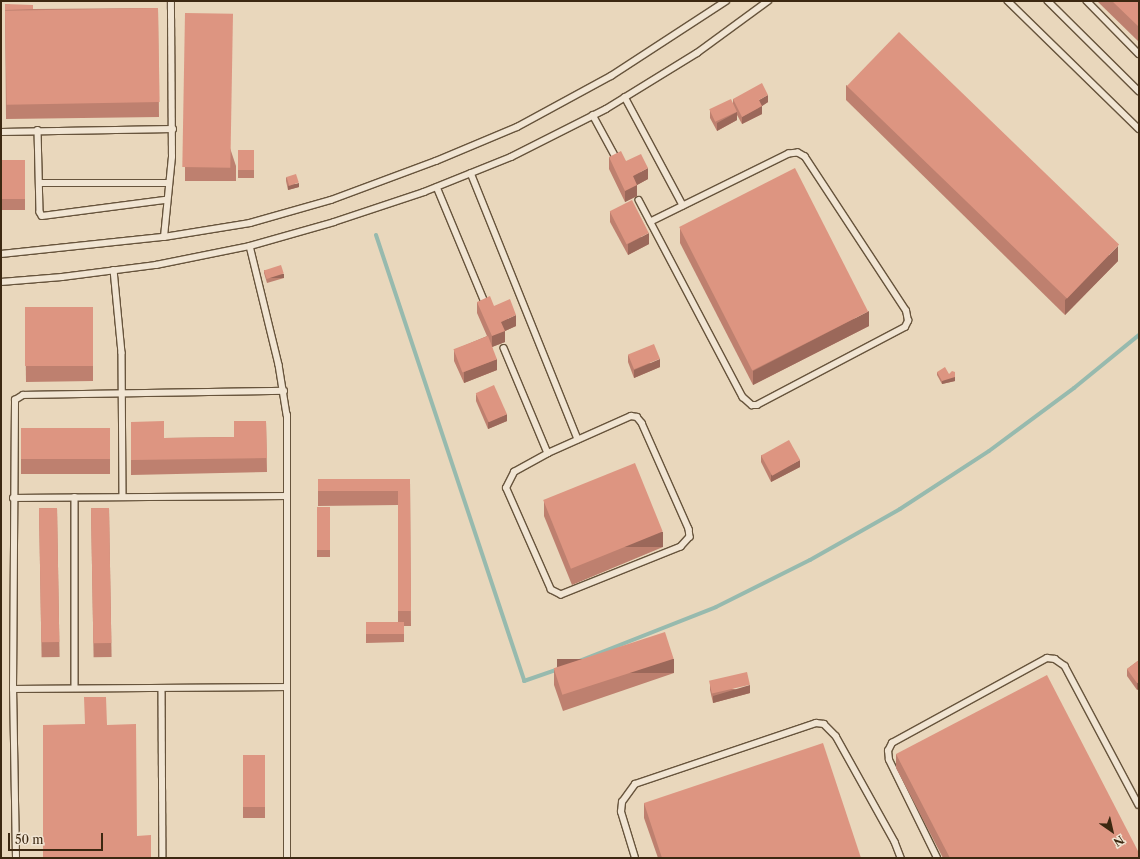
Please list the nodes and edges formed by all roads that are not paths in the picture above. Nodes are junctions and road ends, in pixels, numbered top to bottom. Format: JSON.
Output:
{"nodes":[{"id":1,"x":171,"y":1,"type":"edge"},
{"id":2,"x":726,"y":1,"type":"edge"},
{"id":3,"x":768,"y":1,"type":"edge"},
{"id":4,"x":1008,"y":1,"type":"edge"},
{"id":5,"x":1048,"y":1,"type":"edge"},
{"id":6,"x":1087,"y":1,"type":"edge"},
{"id":7,"x":1139,"y":54,"type":"edge"},
{"id":8,"x":1139,"y":91,"type":"edge"},
{"id":9,"x":625,"y":97,"type":"junction"},
{"id":10,"x":593,"y":116,"type":"junction"},
{"id":11,"x":173,"y":129,"type":"junction"},
{"id":12,"x":1139,"y":129,"type":"edge"},
{"id":13,"x":38,"y":130,"type":"junction"},
{"id":14,"x":1,"y":132,"type":"edge"},
{"id":15,"x":618,"y":161,"type":"edge"},
{"id":16,"x":471,"y":173,"type":"junction"},
{"id":17,"x":39,"y":183,"type":"junction"},
{"id":18,"x":169,"y":183,"type":"junction"},
{"id":19,"x":437,"y":187,"type":"junction"},
{"id":20,"x":166,"y":200,"type":"junction"},
{"id":21,"x":639,"y":200,"type":"dead end"},
{"id":22,"x":683,"y":204,"type":"junction"},
{"id":23,"x":651,"y":222,"type":"junction"},
{"id":24,"x":164,"y":237,"type":"junction"},
{"id":25,"x":250,"y":246,"type":"junction"},
{"id":26,"x":1,"y":254,"type":"edge"},
{"id":27,"x":114,"y":270,"type":"junction"},
{"id":28,"x":1,"y":282,"type":"edge"},
{"id":29,"x":486,"y":305,"type":"edge"},
{"id":30,"x":504,"y":348,"type":"dead end"},
{"id":31,"x":284,"y":391,"type":"junction"},
{"id":32,"x":123,"y":395,"type":"junction"},
{"id":33,"x":578,"y":439,"type":"junction"},
{"id":34,"x":548,"y":453,"type":"junction"},
{"id":35,"x":285,"y":496,"type":"junction"},
{"id":36,"x":75,"y":497,"type":"junction"},
{"id":37,"x":123,"y":497,"type":"junction"},
{"id":38,"x":13,"y":498,"type":"junction"},
{"id":39,"x":287,"y":687,"type":"junction"},
{"id":40,"x":75,"y":688,"type":"junction"},
{"id":41,"x":162,"y":688,"type":"junction"},
{"id":42,"x":13,"y":689,"type":"junction"},
{"id":43,"x":1139,"y":805,"type":"edge"},
{"id":44,"x":16,"y":858,"type":"edge"},
{"id":45,"x":163,"y":858,"type":"edge"},
{"id":46,"x":287,"y":858,"type":"edge"},
{"id":47,"x":635,"y":858,"type":"edge"},
{"id":48,"x":901,"y":858,"type":"edge"},
{"id":49,"x":937,"y":858,"type":"edge"}],
"edges":[{"from":1,"to":11,"type":"lane"},
{"from":2,"to":24,"type":"lane"},
{"from":3,"to":9,"type":"lane"},
{"from":4,"to":12,"type":"lane"},
{"from":5,"to":8,"type":"lane"},
{"from":6,"to":7,"type":"lane"},
{"from":9,"to":10,"type":"lane"},
{"from":9,"to":22,"type":"lane"},
{"from":10,"to":15,"type":"lane"},
{"from":10,"to":16,"type":"lane"},
{"from":11,"to":13,"type":"lane"},
{"from":11,"to":18,"type":"lane"},
{"from":13,"to":14,"type":"lane"},
{"from":13,"to":17,"type":"lane"},
{"from":16,"to":19,"type":"lane"},
{"from":16,"to":33,"type":"lane"},
{"from":17,"to":18,"type":"lane"},
{"from":17,"to":20,"type":"lane"},
{"from":18,"to":20,"type":"lane"},
{"from":19,"to":25,"type":"lane"},
{"from":19,"to":29,"type":"lane"},
{"from":20,"to":24,"type":"lane"},
{"from":21,"to":23,"type":"lane"},
{"from":22,"to":23,"type":"lane"},
{"from":22,"to":23,"type":"lane"},
{"from":24,"to":26,"type":"lane"},
{"from":25,"to":27,"type":"lane"},
{"from":25,"to":31,"type":"lane"},
{"from":27,"to":28,"type":"lane"},
{"from":27,"to":32,"type":"lane"},
{"from":30,"to":34,"type":"lane"},
{"from":31,"to":32,"type":"lane"},
{"from":31,"to":35,"type":"lane"},
{"from":32,"to":37,"type":"lane"},
{"from":32,"to":38,"type":"lane"},
{"from":33,"to":34,"type":"lane"},
{"from":33,"to":34,"type":"lane"},
{"from":35,"to":37,"type":"lane"},
{"from":35,"to":39,"type":"lane"},
{"from":36,"to":37,"type":"lane"},
{"from":36,"to":38,"type":"lane"},
{"from":36,"to":40,"type":"lane"},
{"from":38,"to":42,"type":"lane"},
{"from":39,"to":41,"type":"lane"},
{"from":39,"to":46,"type":"lane"},
{"from":40,"to":41,"type":"lane"},
{"from":40,"to":42,"type":"lane"},
{"from":41,"to":45,"type":"lane"},
{"from":42,"to":44,"type":"lane"},
{"from":43,"to":49,"type":"lane"},
{"from":47,"to":48,"type":"lane"}]}
